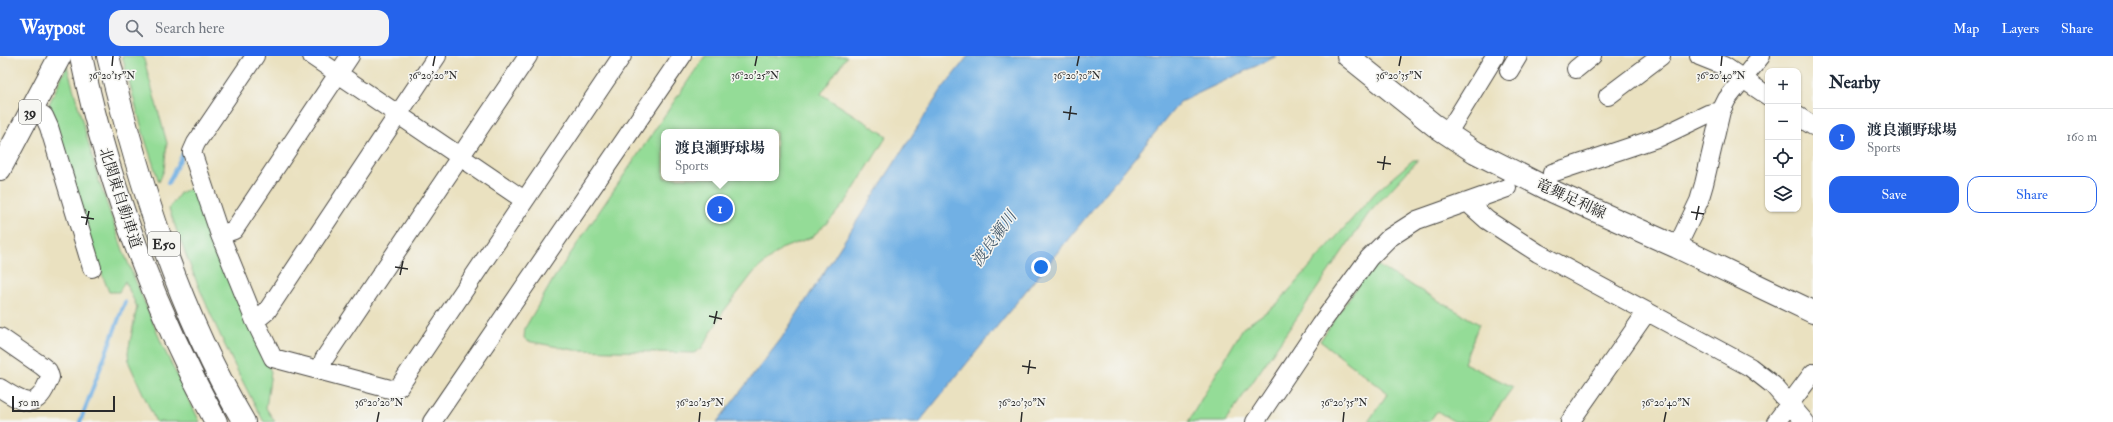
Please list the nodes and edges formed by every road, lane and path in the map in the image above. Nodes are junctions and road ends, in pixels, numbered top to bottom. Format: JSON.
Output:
{"nodes":[{"id":1,"x":60,"y":56,"type":"edge"},
{"id":2,"x":108,"y":56,"type":"edge"},
{"id":3,"x":255,"y":56,"type":"edge"},
{"id":4,"x":312,"y":56,"type":"edge"},
{"id":5,"x":350,"y":56,"type":"edge"},
{"id":6,"x":436,"y":56,"type":"edge"},
{"id":7,"x":528,"y":56,"type":"edge"},
{"id":8,"x":622,"y":56,"type":"edge"},
{"id":9,"x":682,"y":56,"type":"edge"},
{"id":10,"x":1348,"y":56,"type":"edge"},
{"id":11,"x":1495,"y":56,"type":"edge"},
{"id":12,"x":1592,"y":56,"type":"edge"},
{"id":13,"x":1661,"y":56,"type":"edge"},
{"id":14,"x":1699,"y":56,"type":"edge"},
{"id":15,"x":1761,"y":56,"type":"edge"},
{"id":16,"x":82,"y":60,"type":"edge"},
{"id":17,"x":1576,"y":69,"type":"dead end"},
{"id":18,"x":338,"y":74,"type":"junction"},
{"id":19,"x":1742,"y":79,"type":"junction"},
{"id":20,"x":1765,"y":94,"type":"edge"},
{"id":21,"x":1608,"y":96,"type":"dead end"},
{"id":22,"x":32,"y":108,"type":"junction"},
{"id":23,"x":1721,"y":111,"type":"junction"},
{"id":24,"x":398,"y":114,"type":"junction"},
{"id":25,"x":1801,"y":118,"type":"edge"},
{"id":26,"x":1813,"y":126,"type":"edge"},
{"id":27,"x":1440,"y":130,"type":"junction"},
{"id":28,"x":460,"y":156,"type":"junction"},
{"id":29,"x":0,"y":169,"type":"edge"},
{"id":30,"x":1558,"y":171,"type":"dead end"},
{"id":31,"x":1501,"y":191,"type":"dead end"},
{"id":32,"x":524,"y":200,"type":"junction"},
{"id":33,"x":1468,"y":202,"type":"junction"},
{"id":34,"x":220,"y":235,"type":"junction"},
{"id":35,"x":1677,"y":248,"type":"junction"},
{"id":36,"x":92,"y":268,"type":"dead end"},
{"id":37,"x":1813,"y":312,"type":"edge"},
{"id":38,"x":1646,"y":313,"type":"junction"},
{"id":39,"x":255,"y":321,"type":"junction"},
{"id":40,"x":0,"y":337,"type":"edge"},
{"id":41,"x":321,"y":371,"type":"junction"},
{"id":42,"x":1813,"y":373,"type":"edge"},
{"id":43,"x":0,"y":388,"type":"edge"},
{"id":44,"x":1789,"y":403,"type":"junction"},
{"id":45,"x":216,"y":422,"type":"edge"},
{"id":46,"x":244,"y":422,"type":"edge"},
{"id":47,"x":432,"y":422,"type":"edge"},
{"id":48,"x":1254,"y":422,"type":"edge"},
{"id":49,"x":1570,"y":422,"type":"edge"},
{"id":50,"x":1776,"y":422,"type":"edge"},
{"id":51,"x":1805,"y":422,"type":"edge"}],
"edges":[{"from":1,"to":22,"type":"main road","number":"39"},
{"from":2,"to":46,"type":"main road","name":"北関東自動車道","number":"E50"},
{"from":3,"to":34,"type":"street"},
{"from":4,"to":18,"type":"street"},
{"from":5,"to":18,"type":"street"},
{"from":6,"to":24,"type":"street"},
{"from":7,"to":28,"type":"street"},
{"from":8,"to":32,"type":"street"},
{"from":9,"to":47,"type":"street"},
{"from":10,"to":27,"type":"main road","name":"竜舞足利線"},
{"from":11,"to":27,"type":"street"},
{"from":12,"to":17,"type":"street"},
{"from":13,"to":21,"type":"street"},
{"from":14,"to":19,"type":"street"},
{"from":15,"to":19,"type":"street"},
{"from":16,"to":45,"type":"main road","name":"北関東自動車道","number":"E50"},
{"from":18,"to":24,"type":"street"},
{"from":18,"to":34,"type":"street"},
{"from":19,"to":20,"type":"street"},
{"from":19,"to":23,"type":"street"},
{"from":22,"to":29,"type":"main road","number":"39"},
{"from":22,"to":36,"type":"street"},
{"from":23,"to":30,"type":"street"},
{"from":23,"to":35,"type":"street"},
{"from":24,"to":28,"type":"street"},
{"from":24,"to":39,"type":"street"},
{"from":25,"to":26,"type":"street"},
{"from":27,"to":35,"type":"main road","name":"竜舞足利線"},
{"from":28,"to":32,"type":"street"},
{"from":28,"to":41,"type":"street"},
{"from":31,"to":33,"type":"street"},
{"from":32,"to":41,"type":"street"},
{"from":33,"to":38,"type":"street"},
{"from":33,"to":48,"type":"street"},
{"from":34,"to":39,"type":"street"},
{"from":35,"to":37,"type":"main road","name":"竜舞足利線"},
{"from":38,"to":44,"type":"street"},
{"from":38,"to":49,"type":"street"},
{"from":39,"to":41,"type":"street"},
{"from":40,"to":43,"type":"street"},
{"from":42,"to":44,"type":"street"},
{"from":44,"to":50,"type":"street"},
{"from":44,"to":51,"type":"street"}]}
